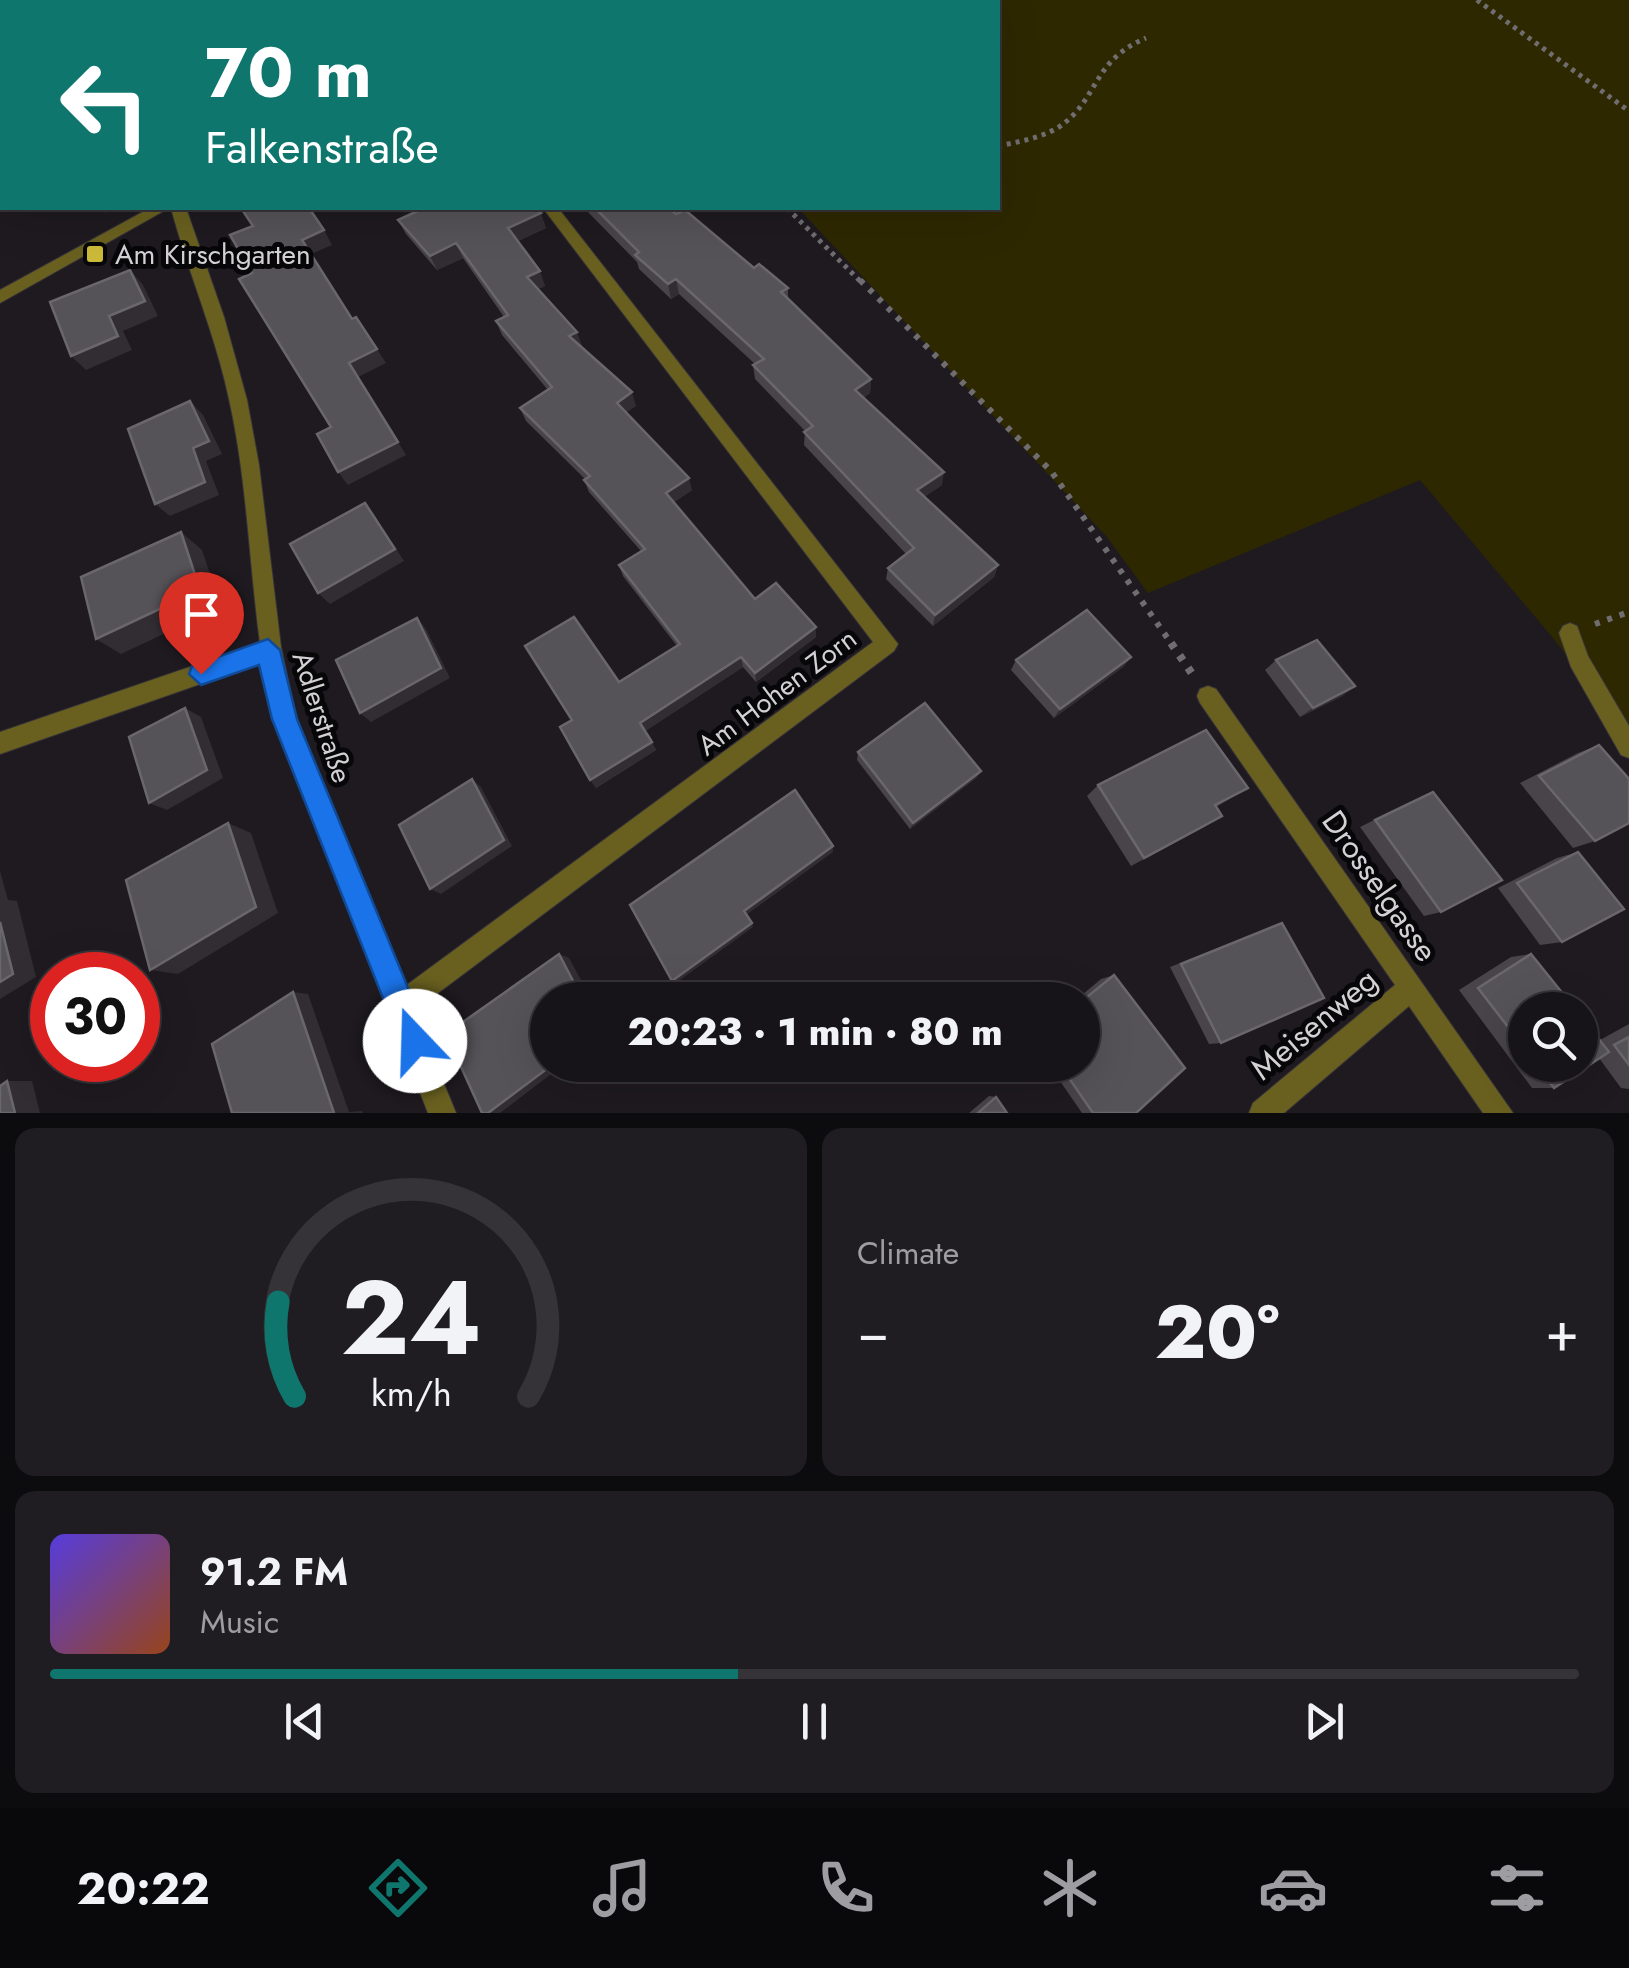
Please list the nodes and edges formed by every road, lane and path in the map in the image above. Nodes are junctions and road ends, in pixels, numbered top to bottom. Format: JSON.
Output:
{"nodes":[{"id":1,"x":1477,"y":0,"type":"edge"},
{"id":2,"x":1146,"y":38,"type":"dead end"},
{"id":3,"x":1629,"y":111,"type":"edge"},
{"id":4,"x":1000,"y":145,"type":"edge"},
{"id":5,"x":156,"y":210,"type":"edge"},
{"id":6,"x":179,"y":210,"type":"edge"},
{"id":7,"x":552,"y":210,"type":"edge"},
{"id":8,"x":789,"y":210,"type":"edge"},
{"id":9,"x":0,"y":297,"type":"edge"},
{"id":10,"x":1629,"y":612,"type":"edge"},
{"id":11,"x":1570,"y":633,"type":"joint"},
{"id":12,"x":268,"y":650,"type":"junction"},
{"id":13,"x":1208,"y":696,"type":"joint"},
{"id":14,"x":0,"y":744,"type":"edge"},
{"id":15,"x":1629,"y":747,"type":"edge"},
{"id":16,"x":1411,"y":988,"type":"junction"},
{"id":17,"x":401,"y":1006,"type":"junction"},
{"id":18,"x":442,"y":1113,"type":"edge"},
{"id":19,"x":1263,"y":1113,"type":"edge"},
{"id":20,"x":1498,"y":1113,"type":"edge"}],
"edges":[{"from":1,"to":3,"type":"path"},
{"from":2,"to":4,"type":"path"},
{"from":5,"to":9,"type":"street"},
{"from":6,"to":12,"type":"street","name":"Adlerstraße"},
{"from":7,"to":17,"type":"street","name":"Am Hohen Zorn"},
{"from":8,"to":13,"type":"path"},
{"from":10,"to":11,"type":"path"},
{"from":11,"to":15,"type":"street"},
{"from":12,"to":14,"type":"street"},
{"from":12,"to":17,"type":"street","name":"Adlerstraße"},
{"from":13,"to":16,"type":"street","name":"Drosselgasse"},
{"from":16,"to":19,"type":"street","name":"Meisenweg"},
{"from":16,"to":20,"type":"street","name":"Drosselgasse"},
{"from":17,"to":18,"type":"street","name":"Adlerstraße"}]}
